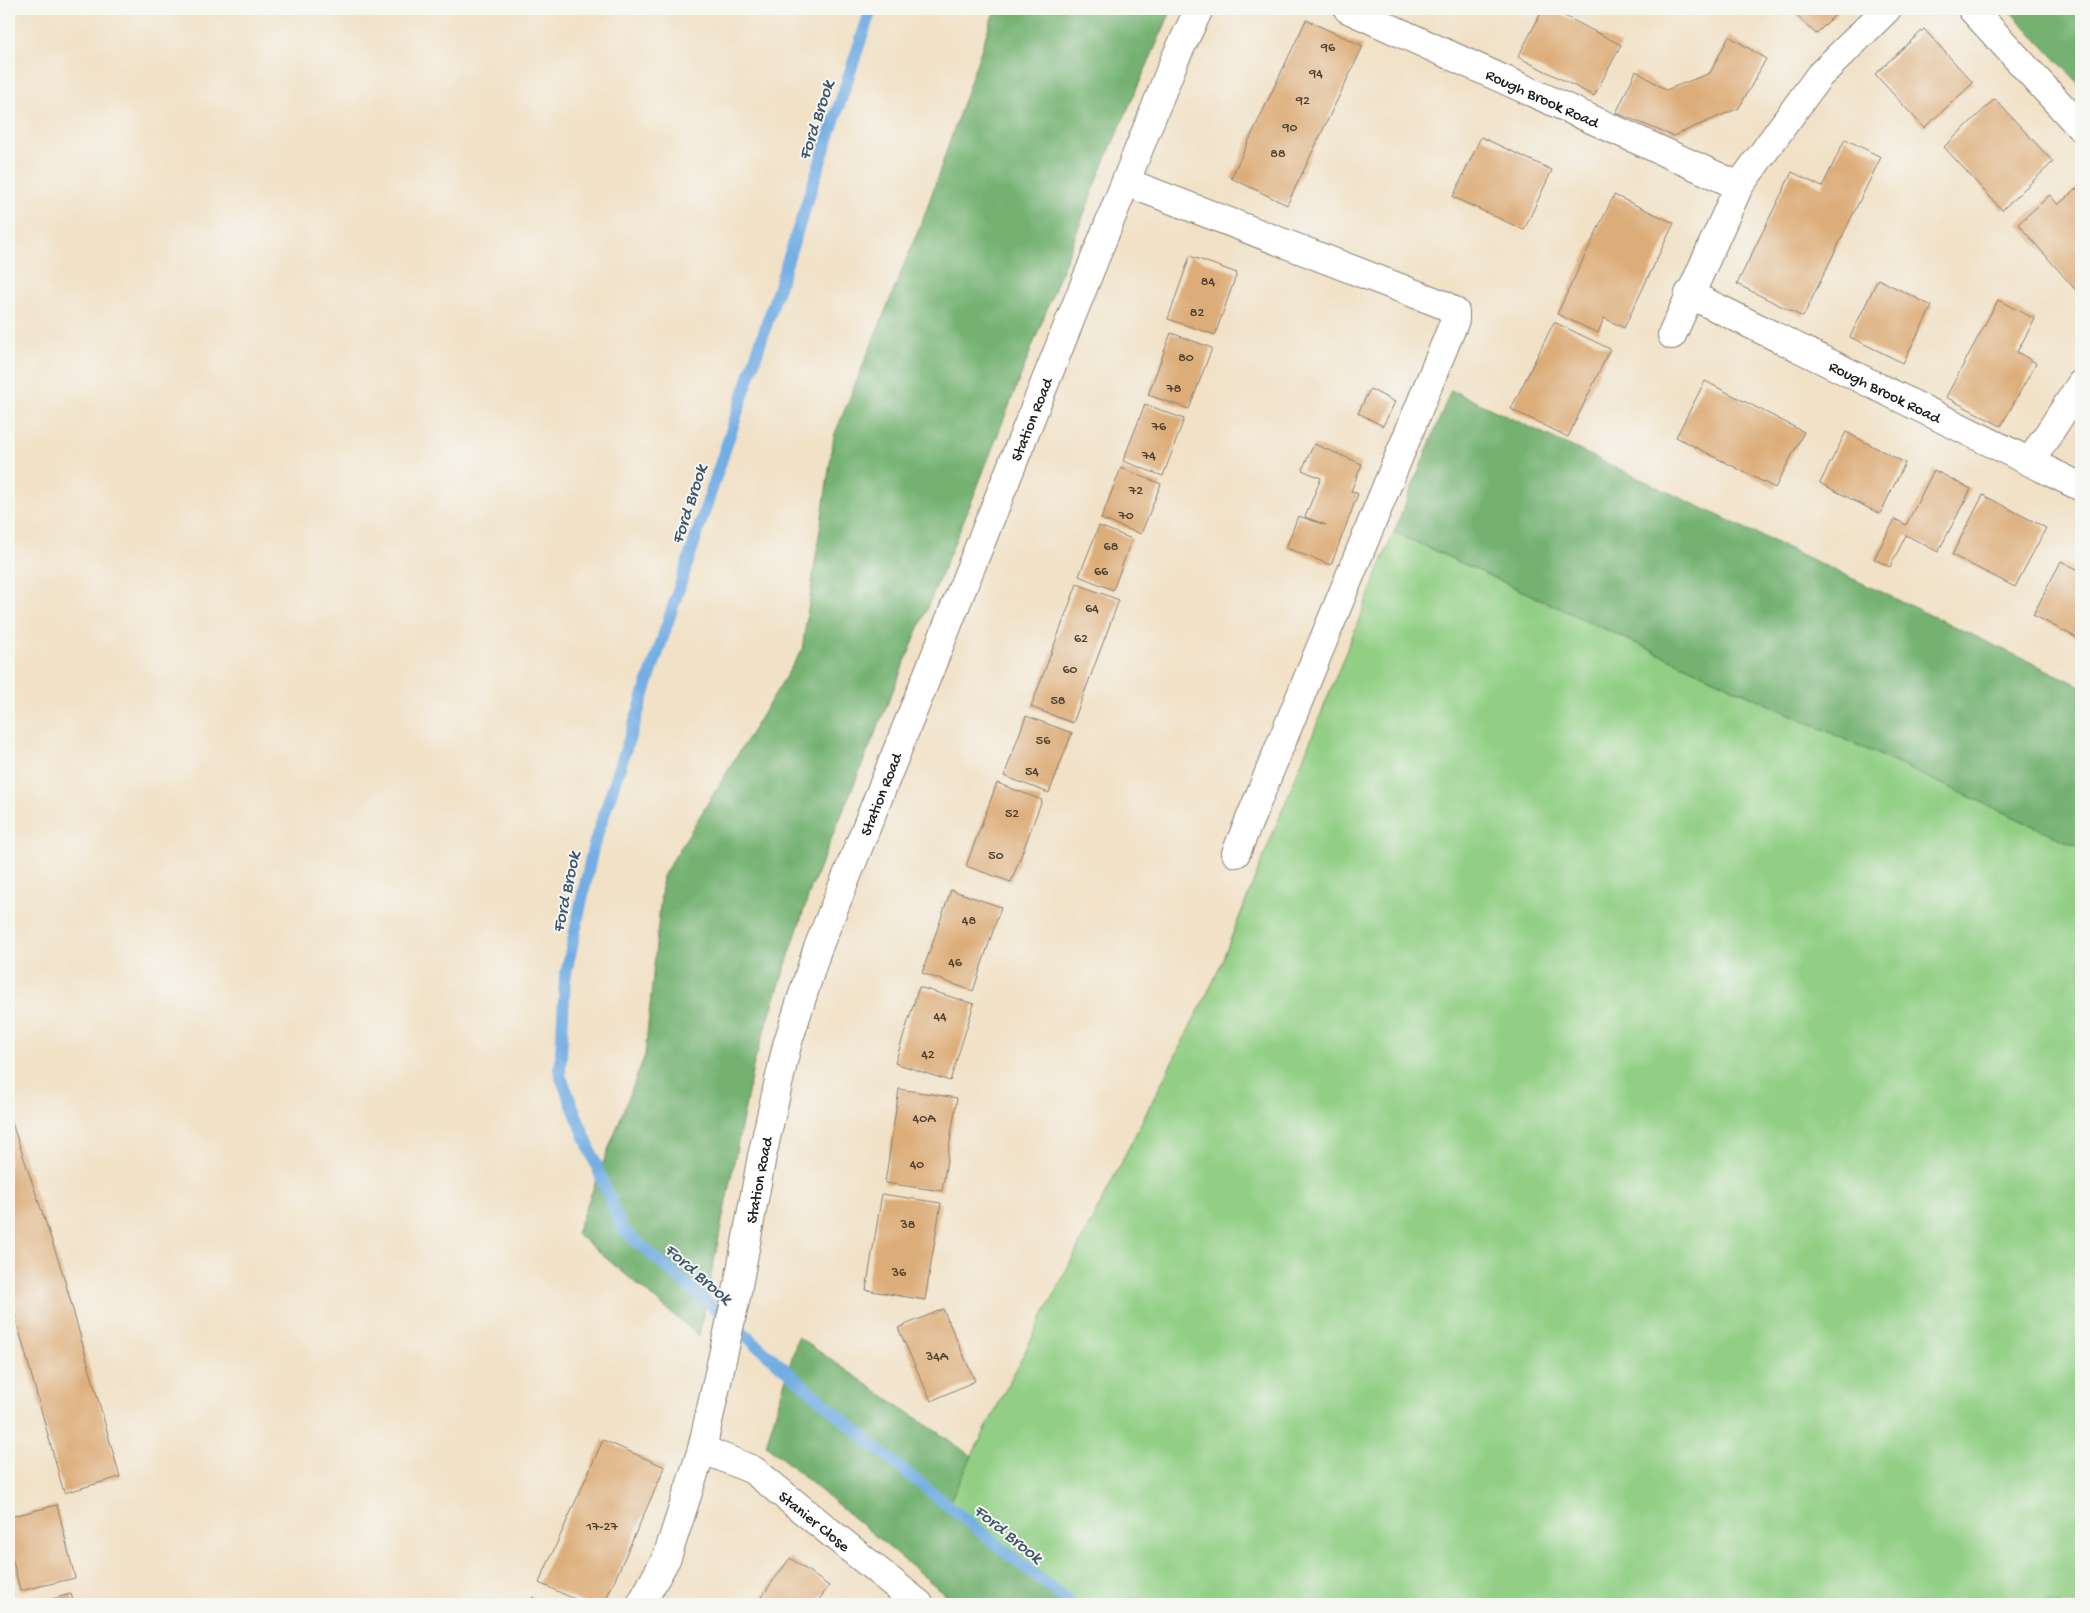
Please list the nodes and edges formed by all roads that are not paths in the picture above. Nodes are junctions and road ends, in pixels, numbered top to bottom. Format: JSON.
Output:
{"nodes":[{"id":1,"x":1199,"y":9,"type":"edge"},
{"id":2,"x":1348,"y":9,"type":"edge"},
{"id":3,"x":1887,"y":9,"type":"edge"},
{"id":4,"x":1972,"y":9,"type":"edge"},
{"id":5,"x":2081,"y":128,"type":"edge"},
{"id":6,"x":1126,"y":182,"type":"junction"},
{"id":7,"x":1739,"y":186,"type":"junction"},
{"id":8,"x":1689,"y":294,"type":"junction"},
{"id":9,"x":1672,"y":335,"type":"dead end"},
{"id":10,"x":2081,"y":384,"type":"edge"},
{"id":11,"x":2030,"y":462,"type":"junction"},
{"id":12,"x":2081,"y":487,"type":"edge"},
{"id":13,"x":1236,"y":853,"type":"dead end"},
{"id":14,"x":702,"y":1449,"type":"junction"},
{"id":15,"x":642,"y":1604,"type":"edge"},
{"id":16,"x":920,"y":1604,"type":"edge"}],
"edges":[{"from":1,"to":6,"type":"street","name":"Station Road"},
{"from":2,"to":7,"type":"street","name":"Rough Brook Road"},
{"from":3,"to":7,"type":"street"},
{"from":4,"to":5,"type":"street"},
{"from":6,"to":13,"type":"street"},
{"from":6,"to":14,"type":"street","name":"Station Road"},
{"from":7,"to":8,"type":"street"},
{"from":8,"to":9,"type":"street"},
{"from":8,"to":11,"type":"street","name":"Rough Brook Road"},
{"from":10,"to":11,"type":"street"},
{"from":11,"to":12,"type":"street","name":"Rough Brook Road"},
{"from":14,"to":15,"type":"street","name":"Station Road"},
{"from":14,"to":16,"type":"street","name":"Stanier Close"}]}
